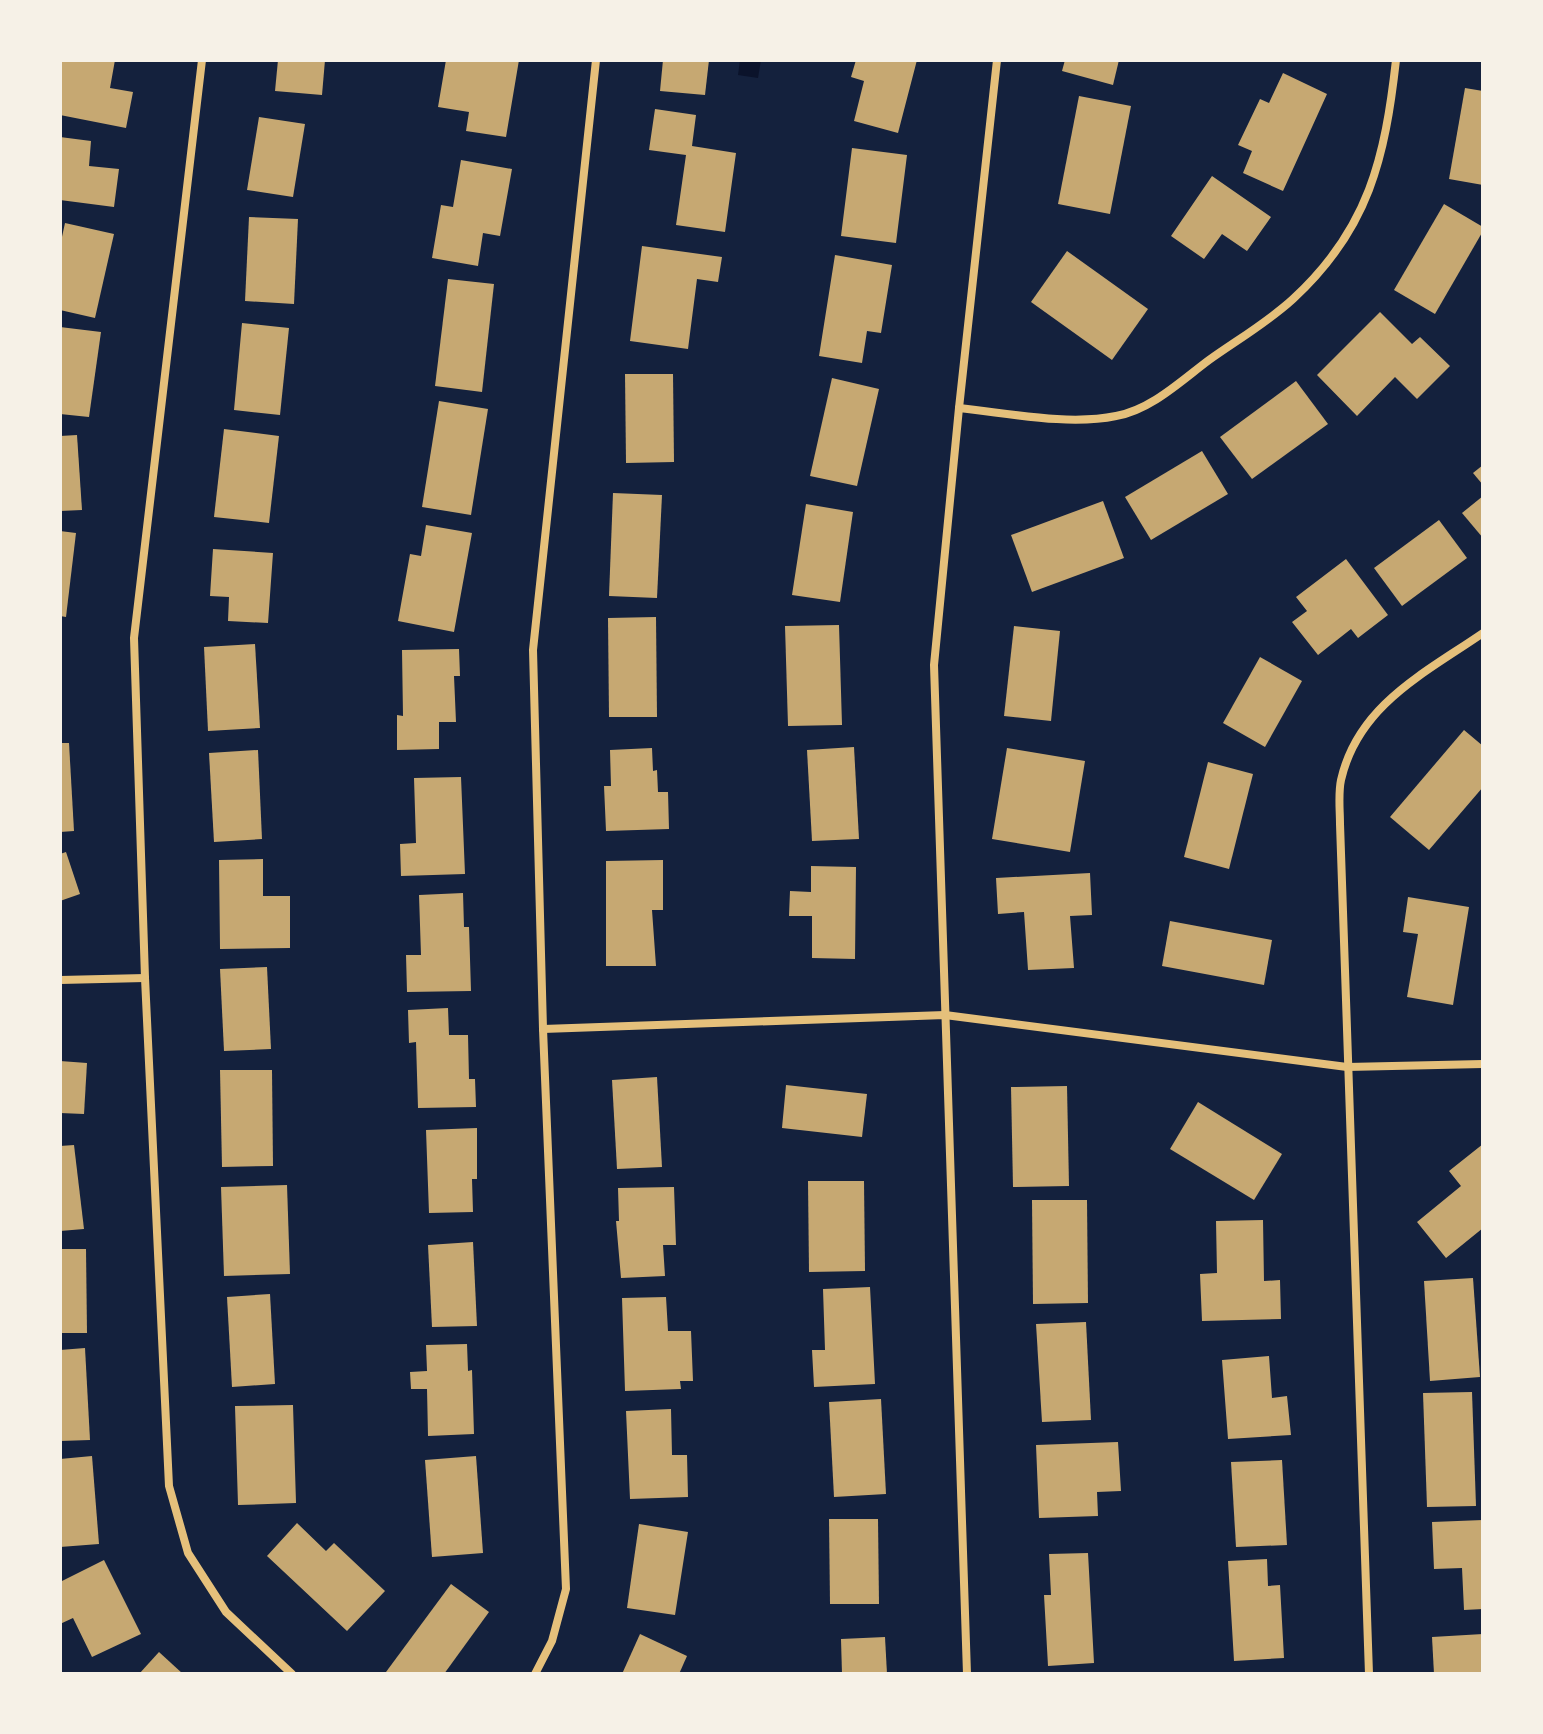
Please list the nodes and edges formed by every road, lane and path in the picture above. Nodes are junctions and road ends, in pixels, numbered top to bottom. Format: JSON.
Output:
{"nodes":[{"id":1,"x":202,"y":60,"type":"edge"},
{"id":2,"x":596,"y":60,"type":"edge"},
{"id":3,"x":997,"y":60,"type":"edge"},
{"id":4,"x":1396,"y":60,"type":"edge"},
{"id":5,"x":959,"y":408,"type":"junction"},
{"id":6,"x":1483,"y":633,"type":"edge"},
{"id":7,"x":145,"y":978,"type":"junction"},
{"id":8,"x":60,"y":980,"type":"edge"},
{"id":9,"x":945,"y":1015,"type":"junction"},
{"id":10,"x":543,"y":1029,"type":"junction"},
{"id":11,"x":1483,"y":1064,"type":"edge"},
{"id":12,"x":1347,"y":1067,"type":"junction"},
{"id":13,"x":292,"y":1674,"type":"edge"},
{"id":14,"x":535,"y":1674,"type":"edge"},
{"id":15,"x":967,"y":1674,"type":"edge"},
{"id":16,"x":1369,"y":1674,"type":"edge"}],
"edges":[{"from":1,"to":7,"type":"street"},
{"from":2,"to":10,"type":"street"},
{"from":3,"to":5,"type":"street"},
{"from":4,"to":5,"type":"street"},
{"from":5,"to":9,"type":"street"},
{"from":6,"to":12,"type":"street"},
{"from":7,"to":8,"type":"street"},
{"from":7,"to":13,"type":"street"},
{"from":9,"to":10,"type":"street"},
{"from":9,"to":12,"type":"street"},
{"from":9,"to":15,"type":"street"},
{"from":10,"to":14,"type":"street"},
{"from":11,"to":12,"type":"street"},
{"from":12,"to":16,"type":"street"}]}
